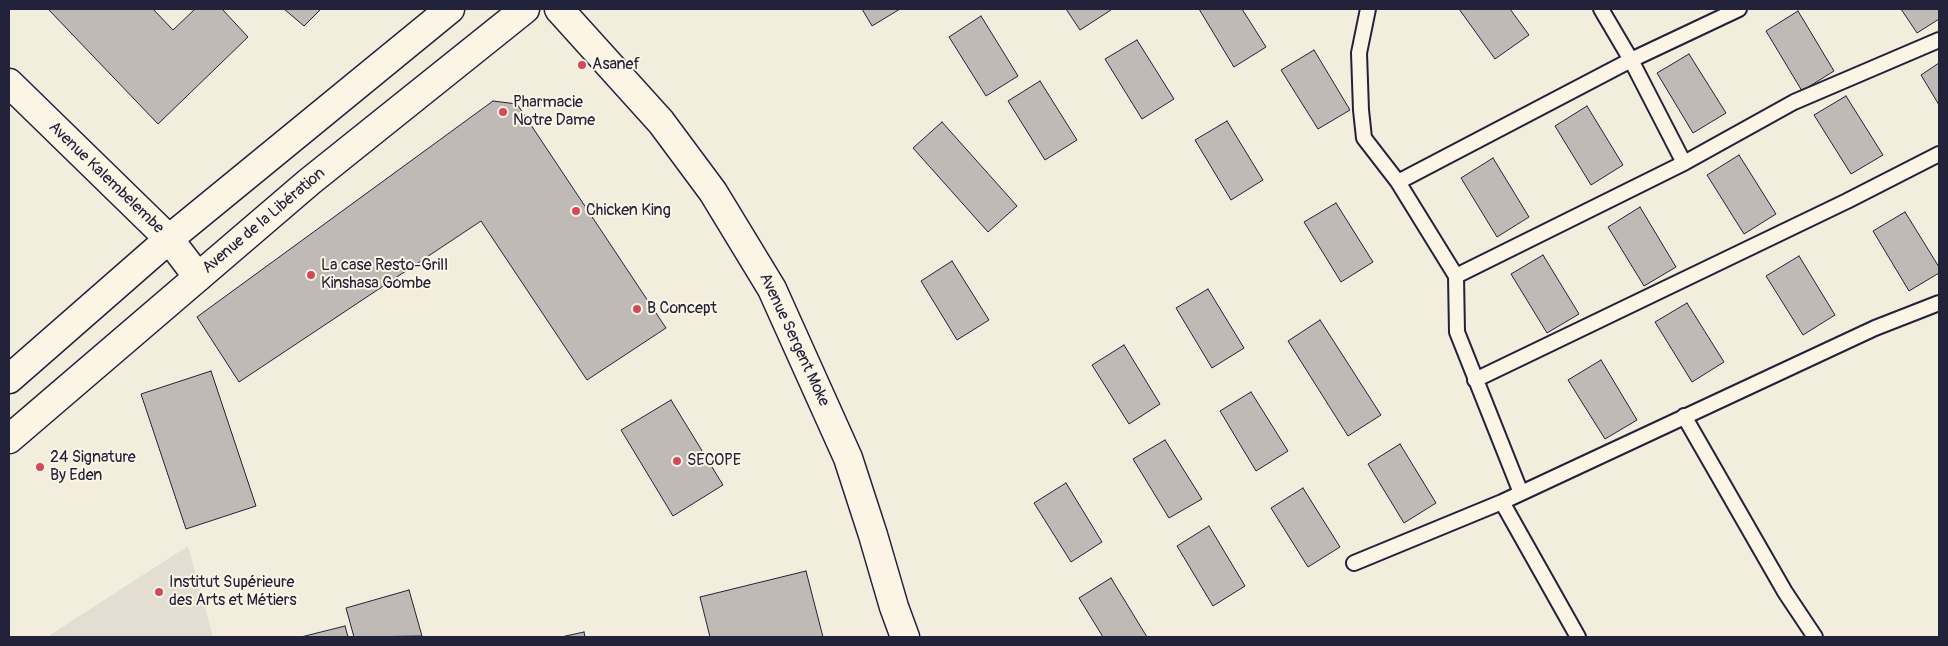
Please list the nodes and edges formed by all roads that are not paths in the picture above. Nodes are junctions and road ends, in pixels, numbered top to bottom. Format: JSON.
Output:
{"nodes":[{"id":1,"x":450,"y":9,"type":"edge"},
{"id":2,"x":525,"y":9,"type":"edge"},
{"id":3,"x":559,"y":9,"type":"edge"},
{"id":4,"x":1368,"y":9,"type":"edge"},
{"id":5,"x":1601,"y":9,"type":"edge"},
{"id":6,"x":1739,"y":9,"type":"edge"},
{"id":7,"x":1939,"y":40,"type":"edge"},
{"id":8,"x":1631,"y":60,"type":"junction"},
{"id":9,"x":9,"y":83,"type":"edge"},
{"id":10,"x":1939,"y":154,"type":"edge"},
{"id":11,"x":1684,"y":163,"type":"junction"},
{"id":12,"x":1398,"y":182,"type":"junction"},
{"id":13,"x":169,"y":239,"type":"junction"},
{"id":14,"x":198,"y":276,"type":"junction"},
{"id":15,"x":1456,"y":276,"type":"junction"},
{"id":16,"x":1939,"y":303,"type":"edge"},
{"id":17,"x":9,"y":380,"type":"edge"},
{"id":18,"x":1475,"y":380,"type":"junction"},
{"id":19,"x":1684,"y":416,"type":"junction"},
{"id":20,"x":9,"y":439,"type":"edge"},
{"id":21,"x":1521,"y":493,"type":"junction"},
{"id":22,"x":1502,"y":502,"type":"junction"},
{"id":23,"x":1354,"y":562,"type":"dead end"},
{"id":24,"x":905,"y":637,"type":"edge"},
{"id":25,"x":1578,"y":637,"type":"edge"},
{"id":26,"x":1815,"y":637,"type":"edge"}],
"edges":[{"from":1,"to":13,"type":"main road"},
{"from":2,"to":14,"type":"main road","name":"Avenue de la Libération"},
{"from":3,"to":24,"type":"main road","name":"Avenue Sergent Moke"},
{"from":4,"to":12,"type":"lane"},
{"from":5,"to":8,"type":"lane"},
{"from":6,"to":8,"type":"lane"},
{"from":7,"to":11,"type":"lane"},
{"from":8,"to":11,"type":"lane"},
{"from":8,"to":12,"type":"lane"},
{"from":9,"to":13,"type":"main road","name":"Avenue Kalembelembe"},
{"from":10,"to":18,"type":"lane"},
{"from":11,"to":15,"type":"lane"},
{"from":12,"to":15,"type":"lane"},
{"from":13,"to":14,"type":"main road","name":"Avenue Kalembelembe"},
{"from":13,"to":17,"type":"main road"},
{"from":14,"to":20,"type":"main road","name":"Avenue de la Libération"},
{"from":15,"to":18,"type":"lane"},
{"from":16,"to":19,"type":"lane"},
{"from":18,"to":21,"type":"lane"},
{"from":19,"to":21,"type":"lane"},
{"from":19,"to":26,"type":"lane"},
{"from":21,"to":22,"type":"lane"},
{"from":22,"to":23,"type":"lane"},
{"from":22,"to":25,"type":"lane"}]}
